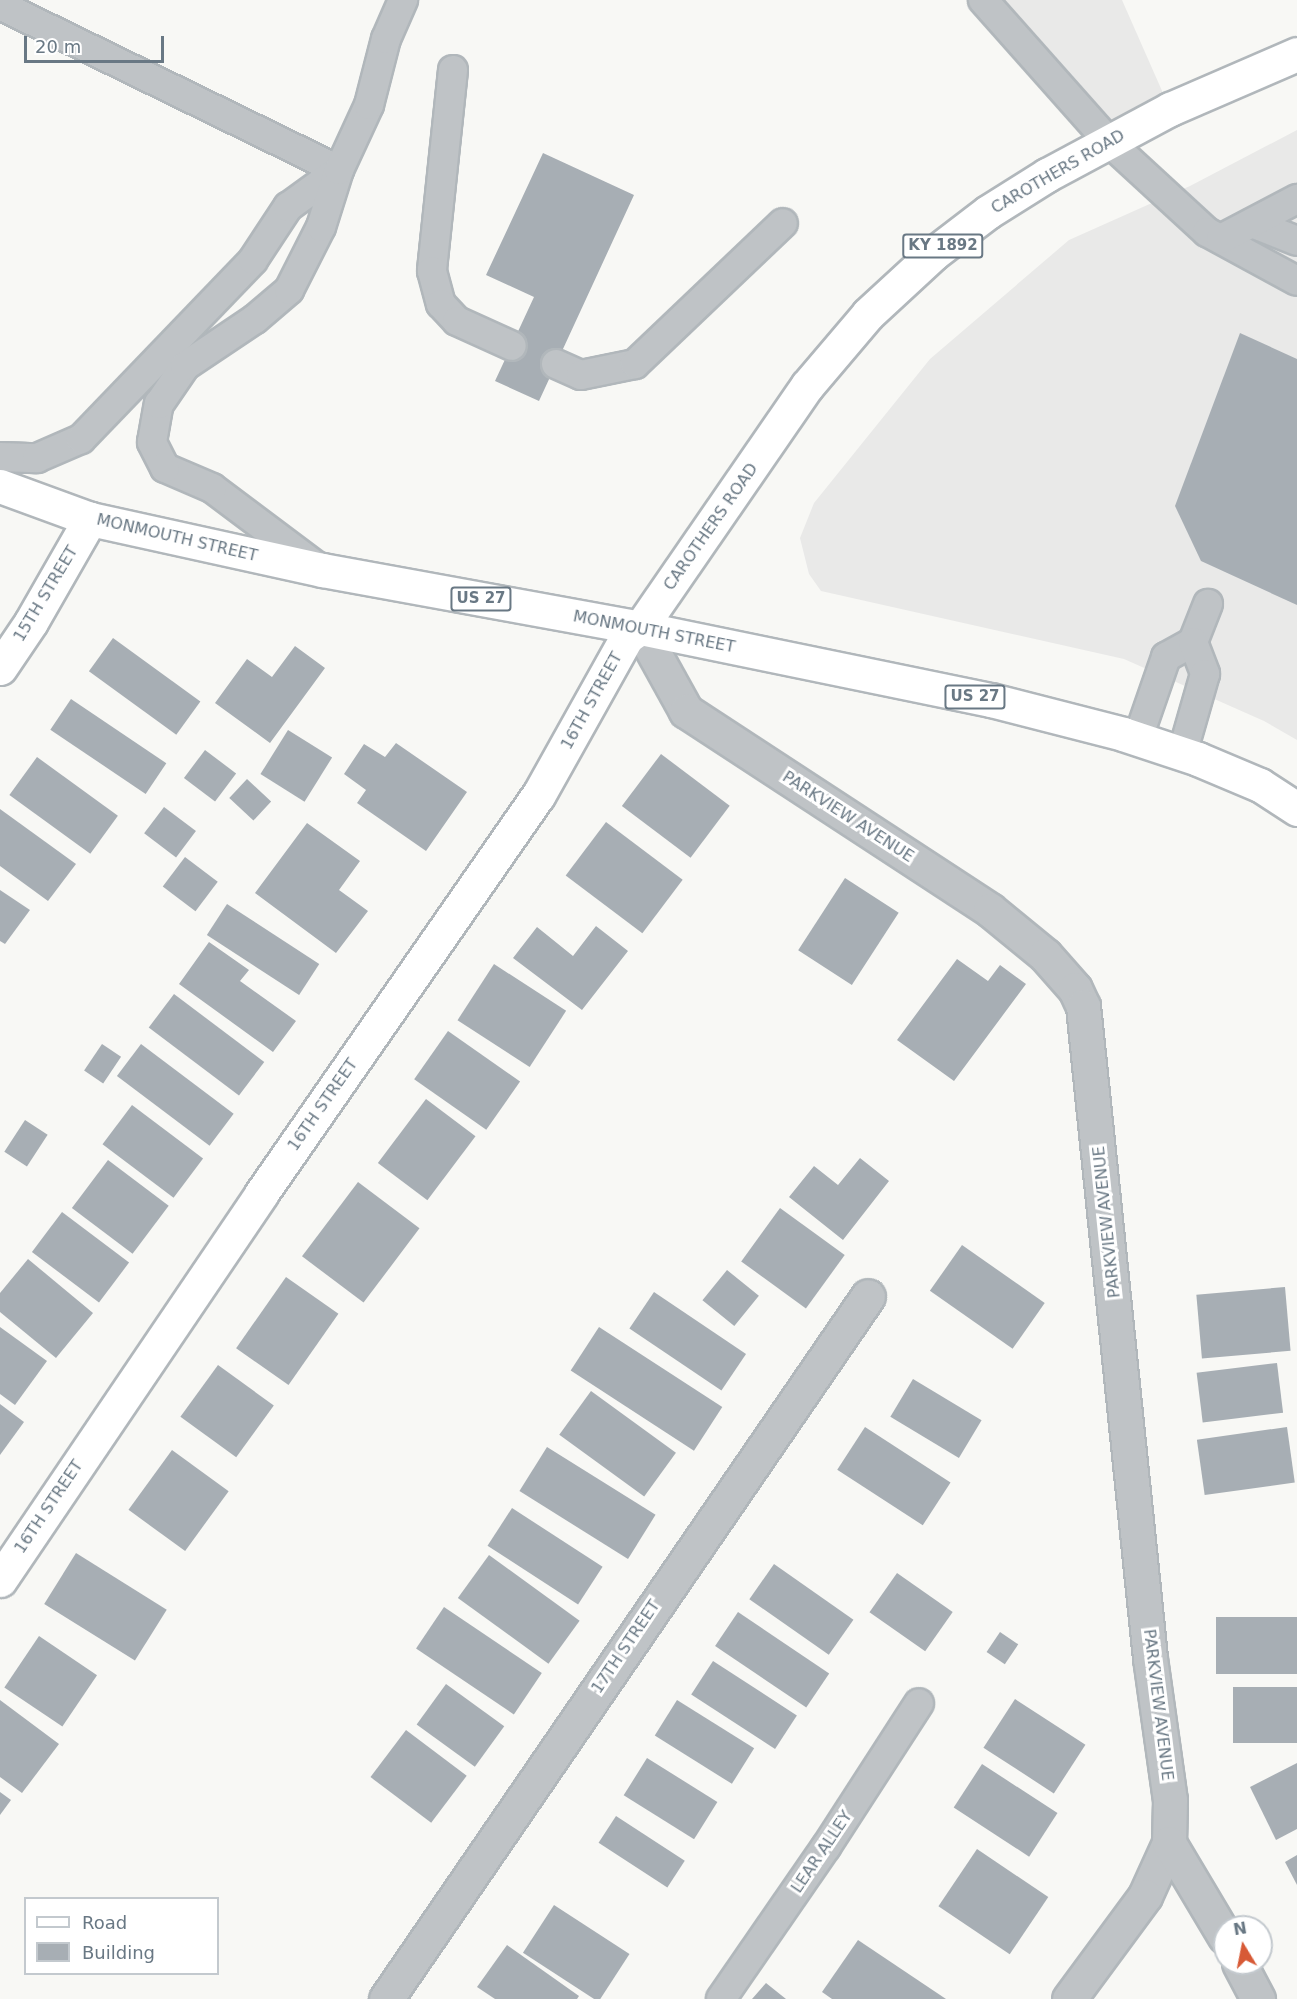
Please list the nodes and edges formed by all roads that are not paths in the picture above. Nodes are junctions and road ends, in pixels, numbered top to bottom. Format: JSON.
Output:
{"nodes":[{"id":1,"x":403,"y":0,"type":"edge"},
{"id":2,"x":983,"y":0,"type":"edge"},
{"id":3,"x":0,"y":5,"type":"edge"},
{"id":4,"x":1297,"y":54,"type":"edge"},
{"id":5,"x":453,"y":70,"type":"dead end"},
{"id":6,"x":1109,"y":142,"type":"junction"},
{"id":7,"x":339,"y":170,"type":"junction"},
{"id":8,"x":1297,"y":199,"type":"edge"},
{"id":9,"x":783,"y":223,"type":"dead end"},
{"id":10,"x":1252,"y":223,"type":"junction"},
{"id":11,"x":1221,"y":239,"type":"junction"},
{"id":12,"x":1297,"y":242,"type":"edge"},
{"id":13,"x":1297,"y":280,"type":"edge"},
{"id":14,"x":512,"y":346,"type":"dead end"},
{"id":15,"x":556,"y":364,"type":"dead end"},
{"id":16,"x":0,"y":457,"type":"edge"},
{"id":17,"x":0,"y":486,"type":"edge"},
{"id":18,"x":90,"y":519,"type":"junction"},
{"id":19,"x":322,"y":570,"type":"junction"},
{"id":20,"x":1208,"y":604,"type":"dead end"},
{"id":21,"x":640,"y":628,"type":"junction"},
{"id":22,"x":1193,"y":642,"type":"junction"},
{"id":23,"x":0,"y":668,"type":"edge"},
{"id":24,"x":1138,"y":738,"type":"junction"},
{"id":25,"x":1182,"y":754,"type":"junction"},
{"id":26,"x":1297,"y":809,"type":"edge"},
{"id":27,"x":868,"y":1296,"type":"dead end"},
{"id":28,"x":0,"y":1580,"type":"edge"},
{"id":29,"x":919,"y":1703,"type":"dead end"},
{"id":30,"x":1169,"y":1843,"type":"junction"},
{"id":31,"x":1213,"y":1916,"type":"edge"},
{"id":32,"x":1245,"y":1975,"type":"edge"},
{"id":33,"x":386,"y":1999,"type":"edge"},
{"id":34,"x":722,"y":1999,"type":"edge"},
{"id":35,"x":1069,"y":1999,"type":"edge"},
{"id":36,"x":1258,"y":1999,"type":"edge"}],
"edges":[{"from":1,"to":7,"type":"lane"},
{"from":2,"to":6,"type":"lane"},
{"from":3,"to":7,"type":"lane"},
{"from":4,"to":6,"type":"main road","name":"CAROTHERS ROAD","number":"KY 1892"},
{"from":5,"to":14,"type":"lane"},
{"from":6,"to":11,"type":"lane"},
{"from":6,"to":21,"type":"main road","name":"CAROTHERS ROAD","number":"KY 1892"},
{"from":7,"to":16,"type":"lane"},
{"from":7,"to":19,"type":"lane"},
{"from":8,"to":10,"type":"lane"},
{"from":9,"to":15,"type":"lane"},
{"from":10,"to":11,"type":"lane"},
{"from":10,"to":12,"type":"lane"},
{"from":11,"to":13,"type":"lane"},
{"from":17,"to":18,"type":"main road","name":"MONMOUTH STREET","number":"US 27"},
{"from":18,"to":19,"type":"main road","name":"MONMOUTH STREET","number":"US 27"},
{"from":18,"to":23,"type":"main road","name":"15TH STREET"},
{"from":19,"to":21,"type":"main road","name":"MONMOUTH STREET","number":"US 27"},
{"from":20,"to":22,"type":"lane"},
{"from":21,"to":24,"type":"main road","name":"MONMOUTH STREET","number":"US 27"},
{"from":21,"to":28,"type":"main road","name":"16TH STREET"},
{"from":21,"to":30,"type":"street","name":"PARKVIEW AVENUE"},
{"from":22,"to":24,"type":"lane"},
{"from":22,"to":25,"type":"lane"},
{"from":24,"to":25,"type":"main road","name":"MONMOUTH STREET","number":"US 27"},
{"from":25,"to":26,"type":"main road","name":"MONMOUTH STREET","number":"US 27"},
{"from":27,"to":33,"type":"street","name":"17TH STREET"},
{"from":29,"to":34,"type":"lane","name":"LEAR ALLEY"},
{"from":30,"to":31,"type":"street"},
{"from":30,"to":35,"type":"street","name":"PARKVIEW AVENUE"},
{"from":32,"to":36,"type":"street"}]}
